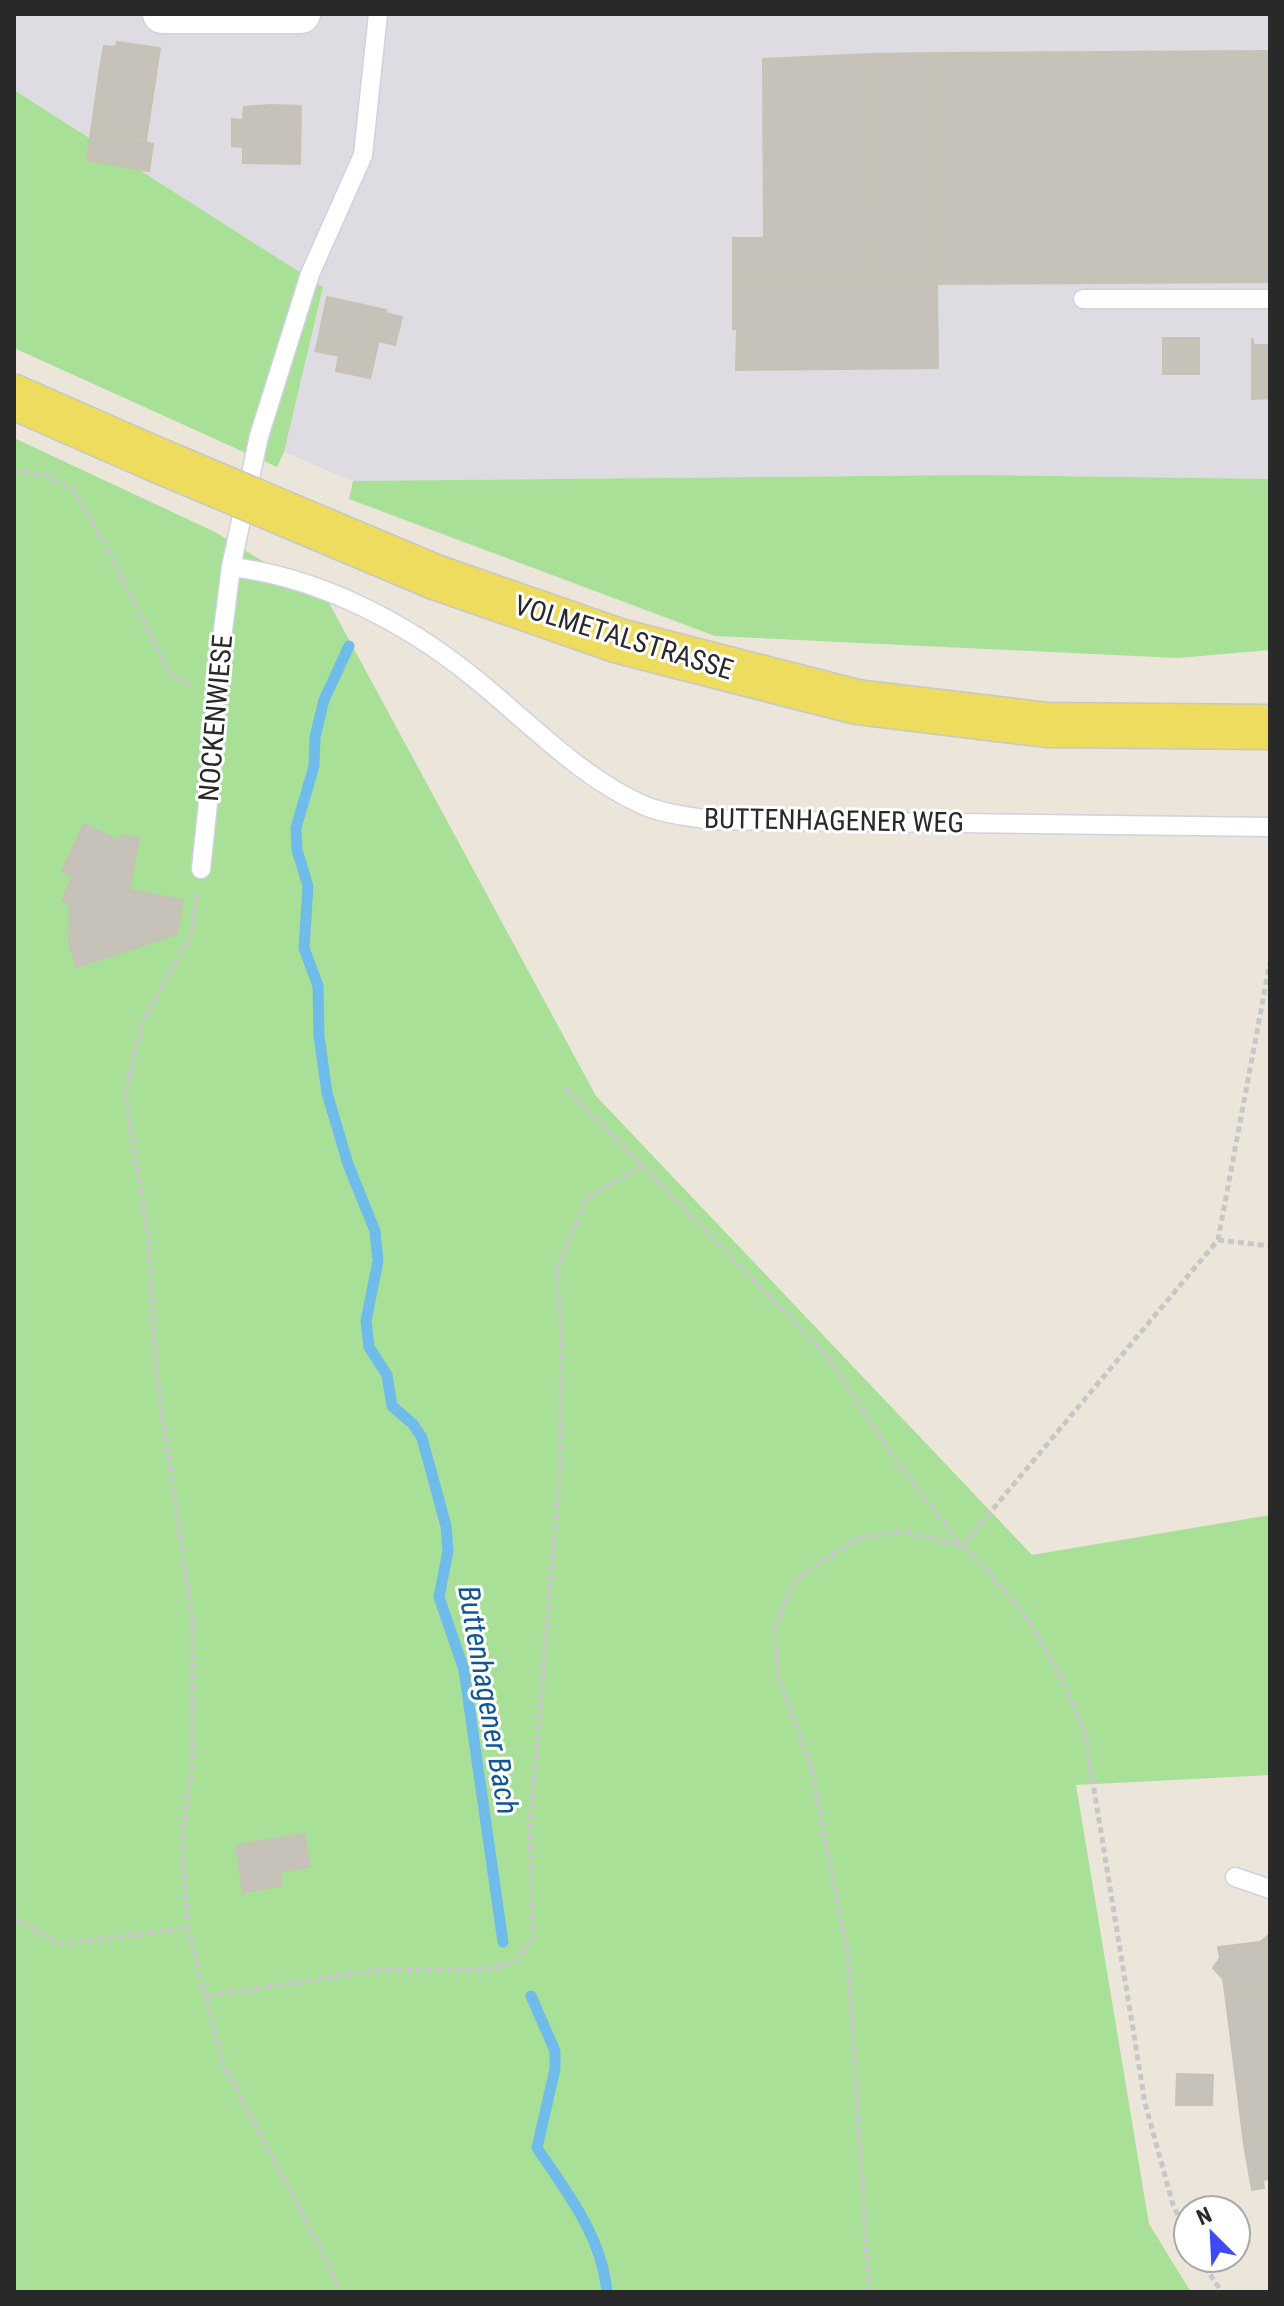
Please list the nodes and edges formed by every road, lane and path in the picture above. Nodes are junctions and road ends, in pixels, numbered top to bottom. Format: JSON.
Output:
{"nodes":[{"id":1,"x":162,"y":14,"type":"edge"},
{"id":2,"x":301,"y":14,"type":"edge"},
{"id":3,"x":378,"y":14,"type":"edge"},
{"id":4,"x":1083,"y":299,"type":"dead end"},
{"id":5,"x":1270,"y":299,"type":"edge"},
{"id":6,"x":14,"y":397,"type":"edge"},
{"id":7,"x":14,"y":471,"type":"edge"},
{"id":8,"x":231,"y":567,"type":"junction"},
{"id":9,"x":215,"y":693,"type":"junction"},
{"id":10,"x":1270,"y":727,"type":"edge"},
{"id":11,"x":1270,"y":827,"type":"edge"},
{"id":12,"x":201,"y":869,"type":"joint"},
{"id":13,"x":1270,"y":962,"type":"edge"},
{"id":14,"x":565,"y":1088,"type":"dead end"},
{"id":15,"x":643,"y":1166,"type":"junction"},
{"id":16,"x":1218,"y":1240,"type":"junction"},
{"id":17,"x":1270,"y":1246,"type":"edge"},
{"id":18,"x":962,"y":1546,"type":"junction"},
{"id":19,"x":1235,"y":1877,"type":"dead end"},
{"id":20,"x":1270,"y":1889,"type":"edge"},
{"id":21,"x":14,"y":1919,"type":"edge"},
{"id":22,"x":188,"y":1928,"type":"junction"},
{"id":23,"x":207,"y":1996,"type":"junction"},
{"id":24,"x":1172,"y":2201,"type":"edge"},
{"id":25,"x":1210,"y":2274,"type":"edge"},
{"id":26,"x":338,"y":2292,"type":"edge"},
{"id":27,"x":869,"y":2292,"type":"edge"},
{"id":28,"x":1222,"y":2292,"type":"edge"}],
"edges":[{"from":1,"to":2,"type":"street"},
{"from":3,"to":8,"type":"lane","name":"NOCKENWIESE"},
{"from":4,"to":5,"type":"lane"},
{"from":6,"to":10,"type":"main road","name":"VOLMETALSTRASSE","bridge":true},
{"from":7,"to":9,"type":"path"},
{"from":8,"to":9,"type":"lane","name":"NOCKENWIESE"},
{"from":8,"to":11,"type":"lane","name":"BUTTENHAGENER WEG"},
{"from":9,"to":12,"type":"lane","name":"NOCKENWIESE"},
{"from":12,"to":22,"type":"path"},
{"from":13,"to":16,"type":"path"},
{"from":14,"to":15,"type":"path"},
{"from":15,"to":18,"type":"path"},
{"from":15,"to":23,"type":"path"},
{"from":16,"to":17,"type":"path"},
{"from":16,"to":18,"type":"path"},
{"from":18,"to":24,"type":"path"},
{"from":18,"to":27,"type":"path"},
{"from":19,"to":20,"type":"lane"},
{"from":21,"to":22,"type":"path"},
{"from":22,"to":23,"type":"path"},
{"from":23,"to":26,"type":"path"},
{"from":25,"to":28,"type":"path"}]}
